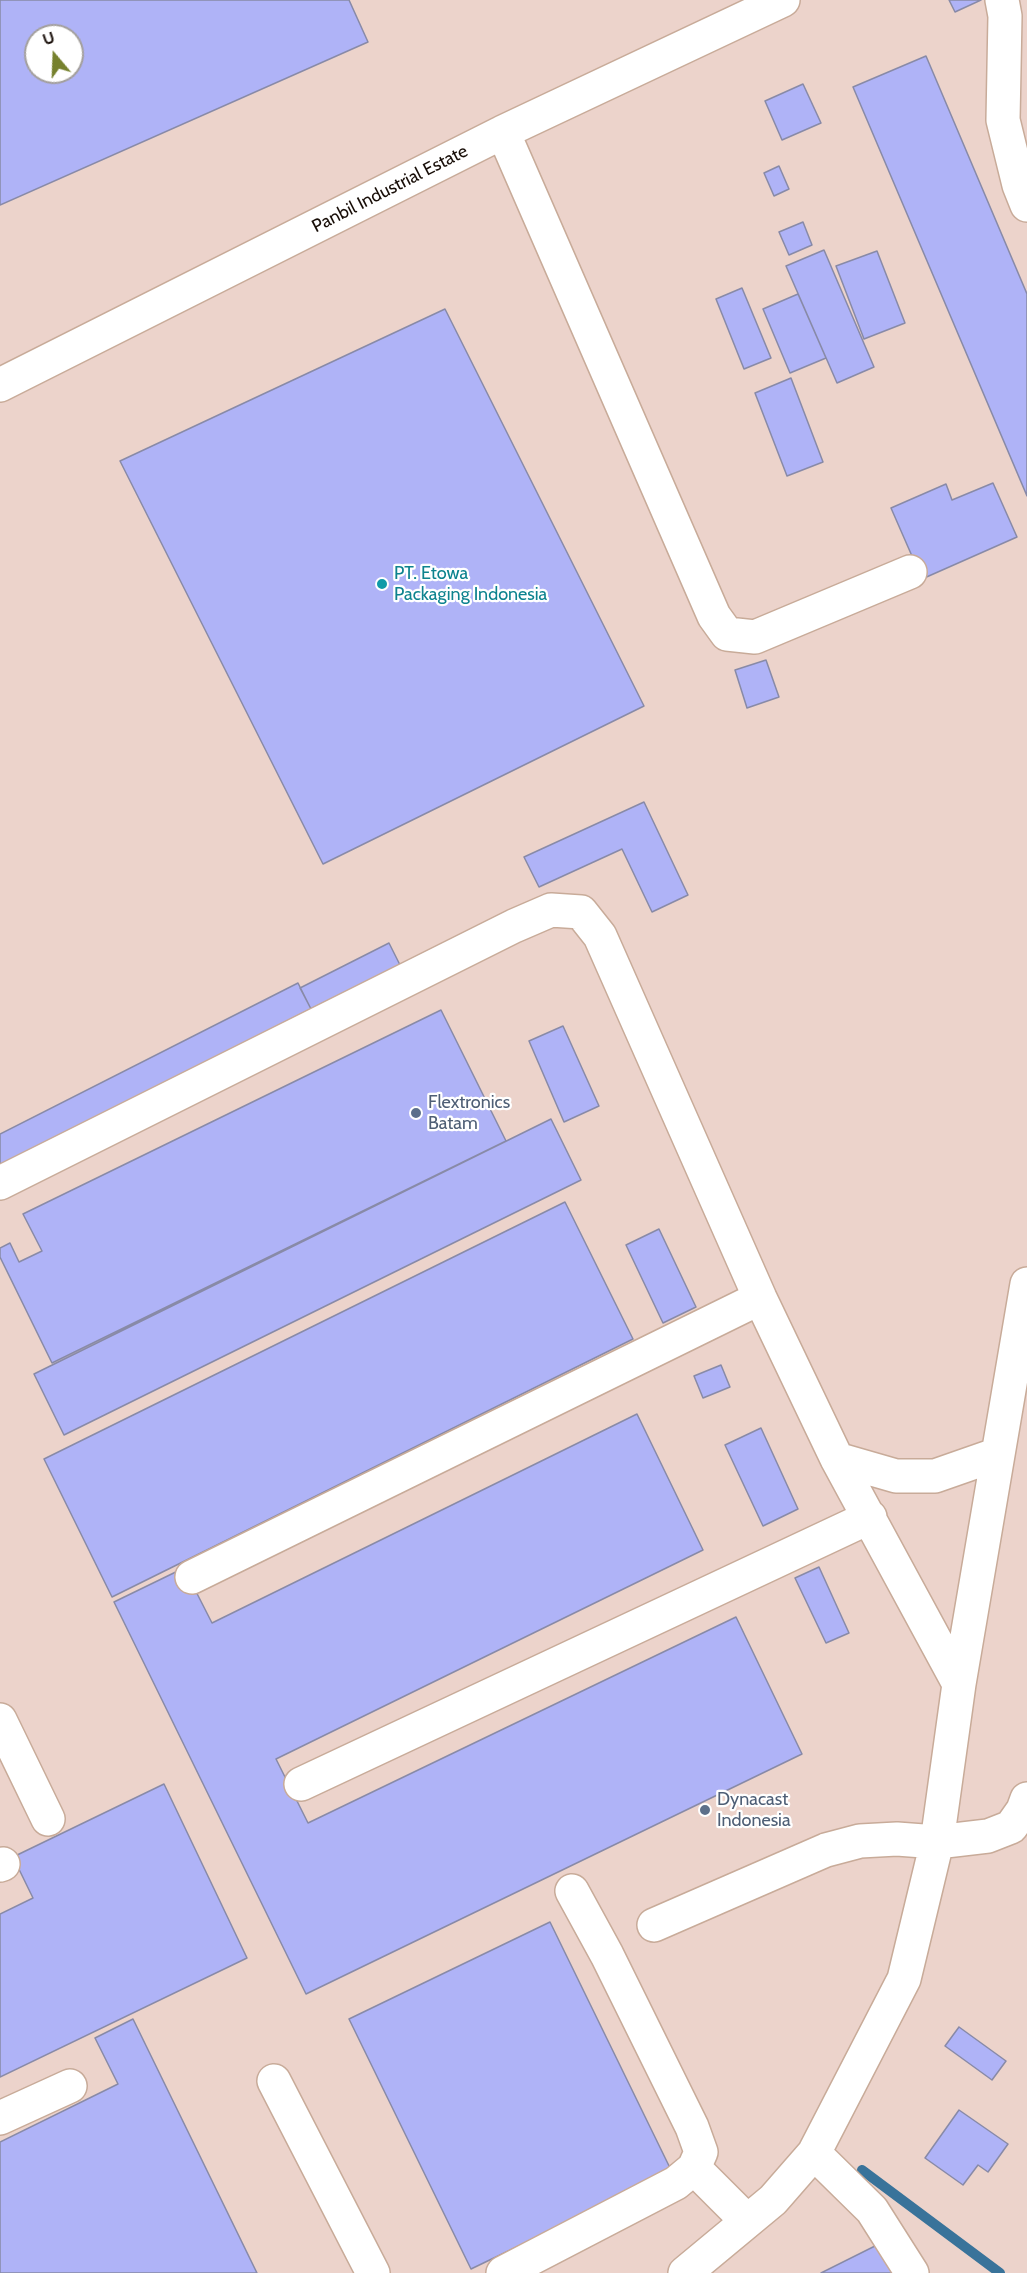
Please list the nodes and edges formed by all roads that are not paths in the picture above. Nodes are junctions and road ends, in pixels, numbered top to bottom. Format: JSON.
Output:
{"nodes":[{"id":1,"x":783,"y":0,"type":"edge"},
{"id":2,"x":1011,"y":6,"type":"edge"},
{"id":3,"x":503,"y":132,"type":"junction"},
{"id":4,"x":1027,"y":205,"type":"edge"},
{"id":5,"x":0,"y":385,"type":"edge"},
{"id":6,"x":910,"y":572,"type":"dead end"},
{"id":7,"x":0,"y":1183,"type":"edge"},
{"id":8,"x":1027,"y":1284,"type":"edge"},
{"id":9,"x":760,"y":1298,"type":"junction"},
{"id":10,"x":998,"y":1454,"type":"junction"},
{"id":11,"x":837,"y":1459,"type":"junction"},
{"id":12,"x":870,"y":1517,"type":"junction"},
{"id":13,"x":192,"y":1577,"type":"dead end"},
{"id":14,"x":959,"y":1684,"type":"junction"},
{"id":15,"x":0,"y":1720,"type":"edge"},
{"id":16,"x":301,"y":1784,"type":"dead end"},
{"id":17,"x":1027,"y":1799,"type":"edge"},
{"id":18,"x":48,"y":1820,"type":"dead end"},
{"id":19,"x":937,"y":1842,"type":"junction"},
{"id":20,"x":572,"y":1892,"type":"dead end"},
{"id":21,"x":654,"y":1925,"type":"dead end"},
{"id":22,"x":274,"y":2081,"type":"dead end"},
{"id":23,"x":70,"y":2086,"type":"dead end"},
{"id":24,"x":0,"y":2118,"type":"edge"},
{"id":25,"x":814,"y":2153,"type":"junction"},
{"id":26,"x":694,"y":2168,"type":"junction"},
{"id":27,"x":747,"y":2221,"type":"junction"},
{"id":28,"x":373,"y":2273,"type":"edge"},
{"id":29,"x":504,"y":2273,"type":"edge"},
{"id":30,"x":684,"y":2273,"type":"edge"},
{"id":31,"x":912,"y":2273,"type":"edge"}],
"edges":[{"from":1,"to":3,"type":"lane","name":"Panbil Industrial Estate"},
{"from":2,"to":4,"type":"lane"},
{"from":3,"to":5,"type":"lane","name":"Panbil Industrial Estate"},
{"from":3,"to":6,"type":"lane"},
{"from":7,"to":9,"type":"lane"},
{"from":8,"to":10,"type":"lane"},
{"from":9,"to":11,"type":"lane"},
{"from":9,"to":13,"type":"lane"},
{"from":10,"to":11,"type":"lane"},
{"from":10,"to":14,"type":"lane"},
{"from":11,"to":12,"type":"lane"},
{"from":12,"to":14,"type":"lane"},
{"from":12,"to":16,"type":"lane"},
{"from":14,"to":19,"type":"lane"},
{"from":15,"to":18,"type":"lane"},
{"from":17,"to":19,"type":"lane"},
{"from":19,"to":21,"type":"lane"},
{"from":19,"to":25,"type":"lane"},
{"from":20,"to":26,"type":"lane"},
{"from":22,"to":28,"type":"lane"},
{"from":23,"to":24,"type":"lane"},
{"from":25,"to":27,"type":"lane"},
{"from":25,"to":31,"type":"lane"},
{"from":26,"to":27,"type":"lane"},
{"from":26,"to":29,"type":"lane"},
{"from":27,"to":30,"type":"lane"}]}
